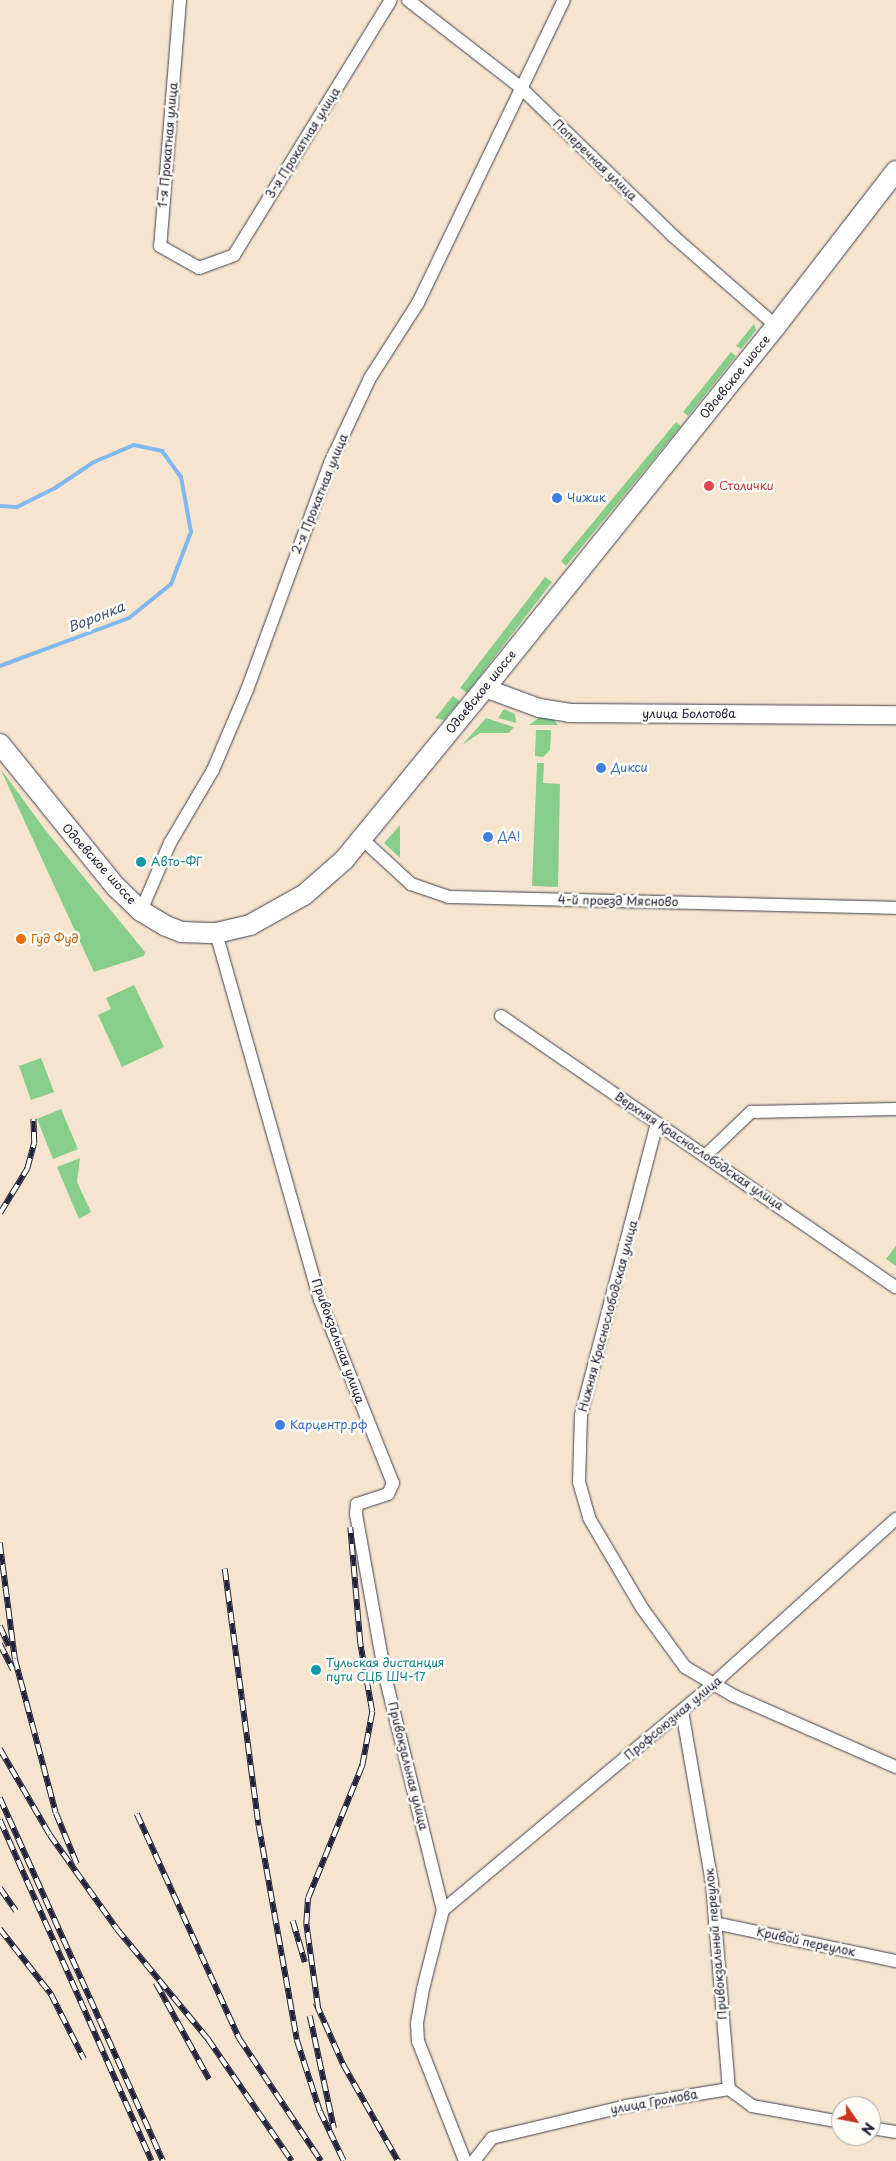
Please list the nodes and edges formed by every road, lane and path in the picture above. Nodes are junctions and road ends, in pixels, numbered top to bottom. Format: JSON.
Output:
{"nodes":[{"id":1,"x":180,"y":0,"type":"edge"},
{"id":2,"x":391,"y":0,"type":"edge"},
{"id":3,"x":408,"y":0,"type":"edge"},
{"id":4,"x":564,"y":0,"type":"edge"},
{"id":5,"x":520,"y":87,"type":"junction"},
{"id":6,"x":896,"y":171,"type":"edge"},
{"id":7,"x":199,"y":268,"type":"joint"},
{"id":8,"x":776,"y":326,"type":"junction"},
{"id":9,"x":486,"y":688,"type":"junction"},
{"id":10,"x":896,"y":715,"type":"edge"},
{"id":11,"x":0,"y":744,"type":"edge"},
{"id":12,"x":361,"y":838,"type":"junction"},
{"id":13,"x":896,"y":908,"type":"edge"},
{"id":14,"x":141,"y":911,"type":"junction"},
{"id":15,"x":216,"y":933,"type":"junction"},
{"id":16,"x":501,"y":1016,"type":"dead end"},
{"id":17,"x":896,"y":1109,"type":"edge"},
{"id":18,"x":657,"y":1123,"type":"junction"},
{"id":19,"x":705,"y":1156,"type":"junction"},
{"id":20,"x":896,"y":1287,"type":"edge"},
{"id":21,"x":896,"y":1519,"type":"edge"},
{"id":22,"x":712,"y":1685,"type":"junction"},
{"id":23,"x":682,"y":1711,"type":"junction"},
{"id":24,"x":896,"y":1767,"type":"edge"},
{"id":25,"x":443,"y":1910,"type":"junction"},
{"id":26,"x":715,"y":1923,"type":"junction"},
{"id":27,"x":896,"y":1960,"type":"edge"},
{"id":28,"x":729,"y":2089,"type":"junction"},
{"id":29,"x":831,"y":2120,"type":"edge"},
{"id":30,"x":881,"y":2130,"type":"edge"},
{"id":31,"x":896,"y":2132,"type":"edge"},
{"id":32,"x":465,"y":2161,"type":"edge"},
{"id":33,"x":474,"y":2161,"type":"edge"}],
"edges":[{"from":1,"to":7,"type":"street","name":"1-я Прокатная улица"},
{"from":2,"to":7,"type":"street","name":"3-я Прокатная улица"},
{"from":3,"to":5,"type":"street","name":"Поперечная улица"},
{"from":4,"to":5,"type":"street","name":"2-я Прокатная улица"},
{"from":5,"to":8,"type":"street","name":"Поперечная улица"},
{"from":5,"to":14,"type":"street","name":"2-я Прокатная улица"},
{"from":6,"to":8,"type":"main road","name":"Одоевское шоссе"},
{"from":8,"to":9,"type":"main road","name":"Одоевское шоссе"},
{"from":9,"to":10,"type":"street","name":"улица Болотова"},
{"from":9,"to":12,"type":"main road","name":"Одоевское шоссе"},
{"from":11,"to":14,"type":"main road","name":"Одоевское шоссе"},
{"from":12,"to":13,"type":"street","name":"4-й проезд Мясново"},
{"from":12,"to":15,"type":"main road","name":"Одоевское шоссе"},
{"from":14,"to":15,"type":"main road","name":"Одоевское шоссе"},
{"from":15,"to":25,"type":"street","name":"Привокзальная улица"},
{"from":16,"to":18,"type":"street","name":"Верхняя Краснослободская улица"},
{"from":17,"to":19,"type":"street"},
{"from":18,"to":19,"type":"street","name":"Верхняя Краснослободская улица"},
{"from":18,"to":22,"type":"street","name":"Нижняя Краснослободская улица"},
{"from":19,"to":20,"type":"street","name":"Верхняя Краснослободская улица"},
{"from":21,"to":22,"type":"street","name":"Профсоюзная улица"},
{"from":22,"to":23,"type":"street","name":"Профсоюзная улица"},
{"from":22,"to":24,"type":"street","name":"Нижняя Краснослободская улица"},
{"from":23,"to":25,"type":"street","name":"Профсоюзная улица"},
{"from":23,"to":26,"type":"street","name":"Привокзальный переулок"},
{"from":25,"to":32,"type":"street","name":"Привокзальная улица"},
{"from":26,"to":27,"type":"street","name":"Кривой переулок"},
{"from":26,"to":28,"type":"street","name":"Привокзальный переулок"},
{"from":28,"to":29,"type":"street"},
{"from":28,"to":33,"type":"street","name":"улица Громова"},
{"from":30,"to":31,"type":"street"}]}
